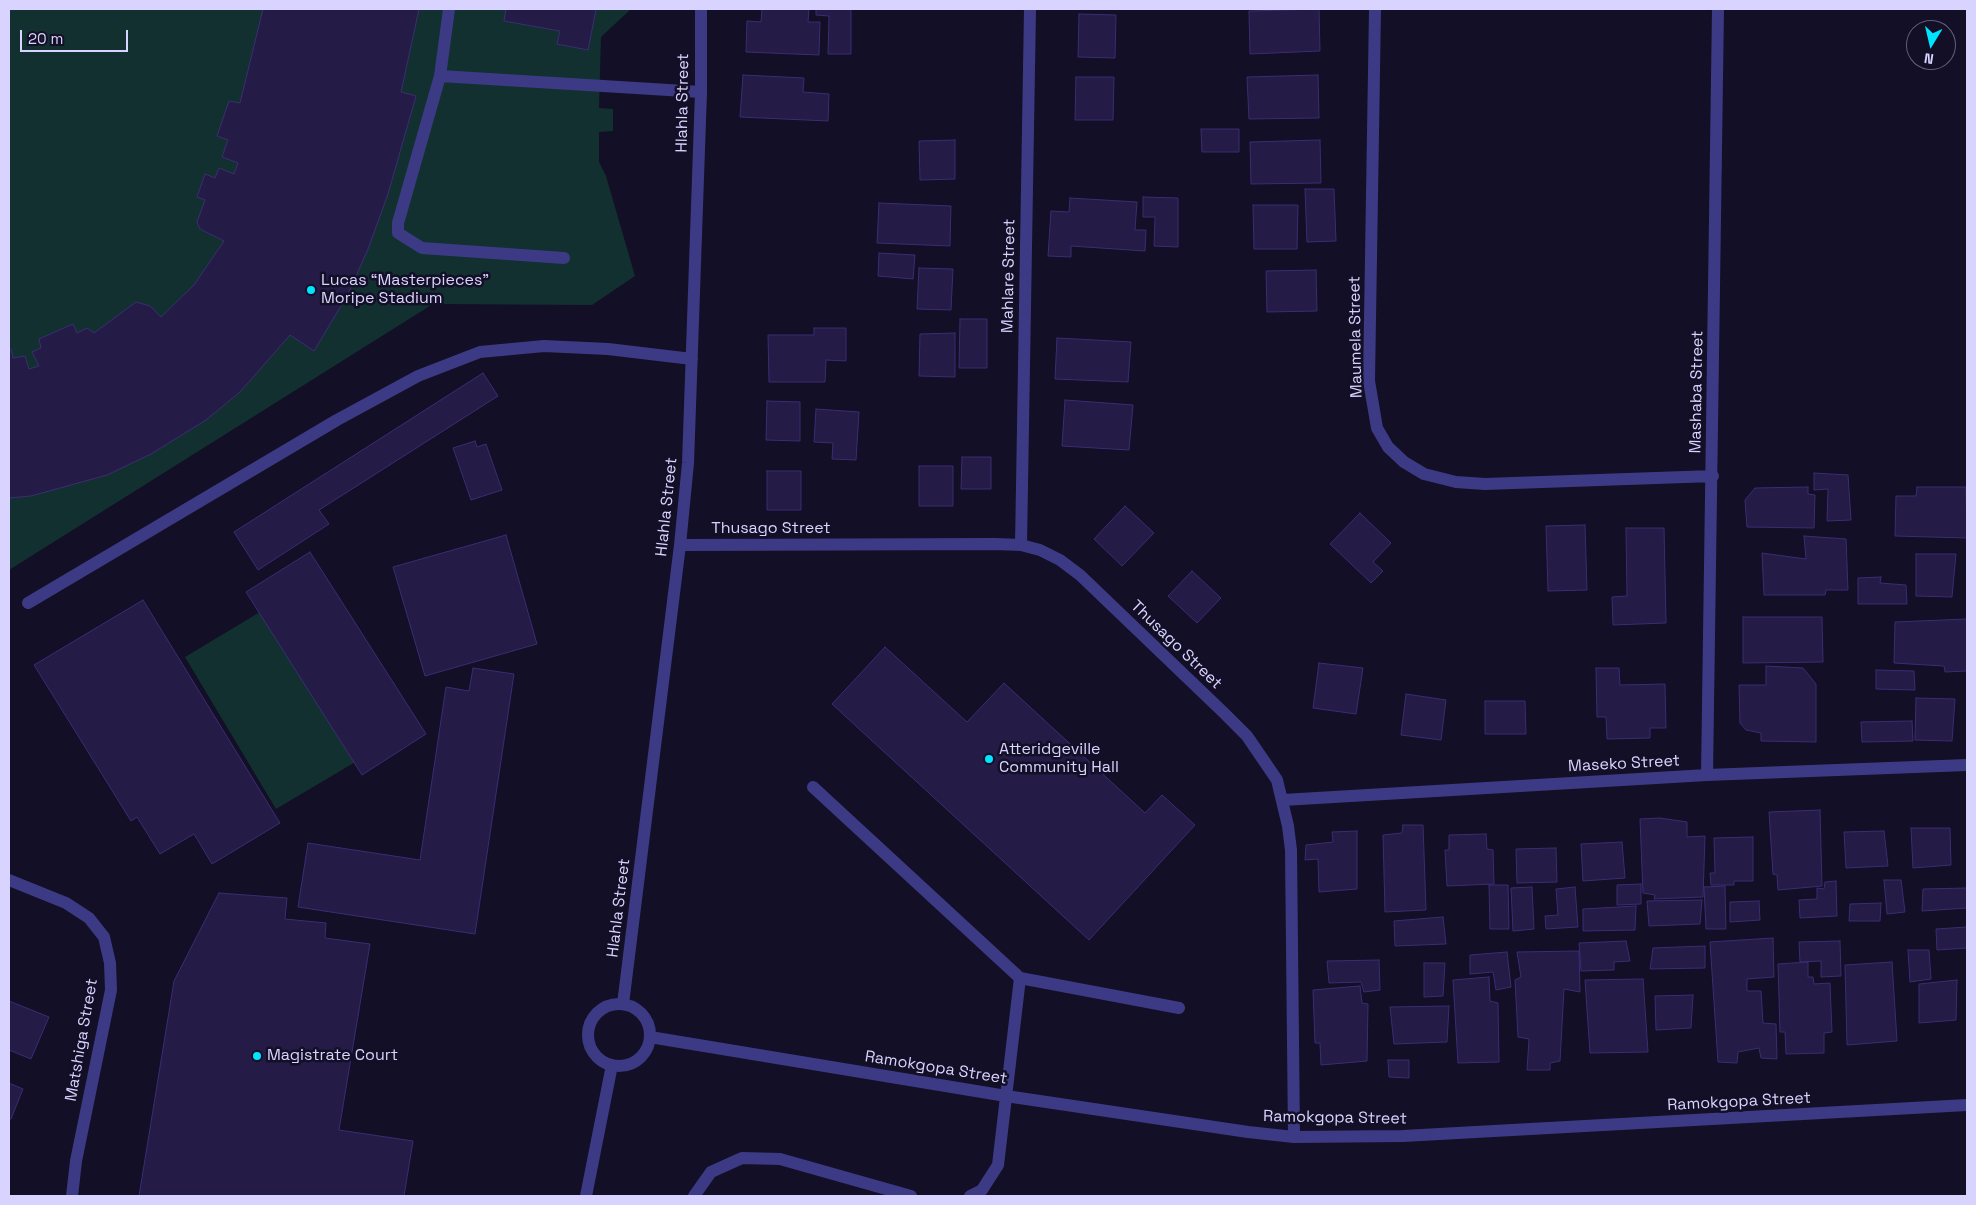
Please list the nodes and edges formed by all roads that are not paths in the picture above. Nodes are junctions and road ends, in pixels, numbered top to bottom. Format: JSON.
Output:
{"nodes":[{"id":1,"x":449,"y":9,"type":"edge"},
{"id":2,"x":701,"y":9,"type":"edge"},
{"id":3,"x":1030,"y":9,"type":"edge"},
{"id":4,"x":1375,"y":9,"type":"edge"},
{"id":5,"x":1718,"y":9,"type":"edge"},
{"id":6,"x":440,"y":76,"type":"junction"},
{"id":7,"x":701,"y":92,"type":"junction"},
{"id":8,"x":564,"y":258,"type":"dead end"},
{"id":9,"x":692,"y":359,"type":"junction"},
{"id":10,"x":1713,"y":476,"type":"junction"},
{"id":11,"x":680,"y":545,"type":"junction"},
{"id":12,"x":1021,"y":545,"type":"junction"},
{"id":13,"x":28,"y":603,"type":"dead end"},
{"id":14,"x":1967,"y":765,"type":"edge"},
{"id":15,"x":1707,"y":776,"type":"junction"},
{"id":16,"x":813,"y":787,"type":"dead end"},
{"id":17,"x":1283,"y":800,"type":"junction"},
{"id":18,"x":9,"y":880,"type":"edge"},
{"id":19,"x":1020,"y":978,"type":"junction"},
{"id":20,"x":624,"y":1004,"type":"junction"},
{"id":21,"x":1179,"y":1008,"type":"dead end"},
{"id":22,"x":650,"y":1037,"type":"junction"},
{"id":23,"x":612,"y":1065,"type":"junction"},
{"id":24,"x":1006,"y":1096,"type":"junction"},
{"id":25,"x":1967,"y":1106,"type":"edge"},
{"id":26,"x":1294,"y":1137,"type":"junction"},
{"id":27,"x":72,"y":1196,"type":"edge"},
{"id":28,"x":586,"y":1196,"type":"edge"},
{"id":29,"x":694,"y":1196,"type":"edge"},
{"id":30,"x":911,"y":1196,"type":"edge"},
{"id":31,"x":970,"y":1196,"type":"edge"}],
"edges":[{"from":1,"to":6,"type":"street"},
{"from":2,"to":7,"type":"street","name":"Hlahla Street"},
{"from":3,"to":12,"type":"street","name":"Mahlare Street"},
{"from":4,"to":10,"type":"street","name":"Maumela Street"},
{"from":5,"to":10,"type":"street","name":"Mashaba Street"},
{"from":6,"to":7,"type":"street"},
{"from":6,"to":8,"type":"street"},
{"from":7,"to":9,"type":"street","name":"Hlahla Street"},
{"from":9,"to":11,"type":"street","name":"Hlahla Street"},
{"from":9,"to":13,"type":"street"},
{"from":10,"to":15,"type":"street","name":"Mashaba Street"},
{"from":11,"to":12,"type":"street","name":"Thusago Street"},
{"from":11,"to":20,"type":"street","name":"Hlahla Street"},
{"from":12,"to":17,"type":"street","name":"Thusago Street"},
{"from":14,"to":15,"type":"street","name":"Maseko Street"},
{"from":15,"to":17,"type":"street","name":"Maseko Street"},
{"from":16,"to":19,"type":"street"},
{"from":17,"to":26,"type":"street","name":"Thusago Street"},
{"from":18,"to":27,"type":"street","name":"Matshiga Street"},
{"from":19,"to":21,"type":"street"},
{"from":19,"to":24,"type":"street"},
{"from":20,"to":22,"type":"street"},
{"from":20,"to":23,"type":"street"},
{"from":22,"to":23,"type":"street"},
{"from":22,"to":24,"type":"street","name":"Ramokgopa Street"},
{"from":23,"to":28,"type":"street"},
{"from":24,"to":26,"type":"street","name":"Ramokgopa Street"},
{"from":24,"to":31,"type":"street"},
{"from":25,"to":26,"type":"street","name":"Ramokgopa Street"},
{"from":29,"to":30,"type":"street"}]}
